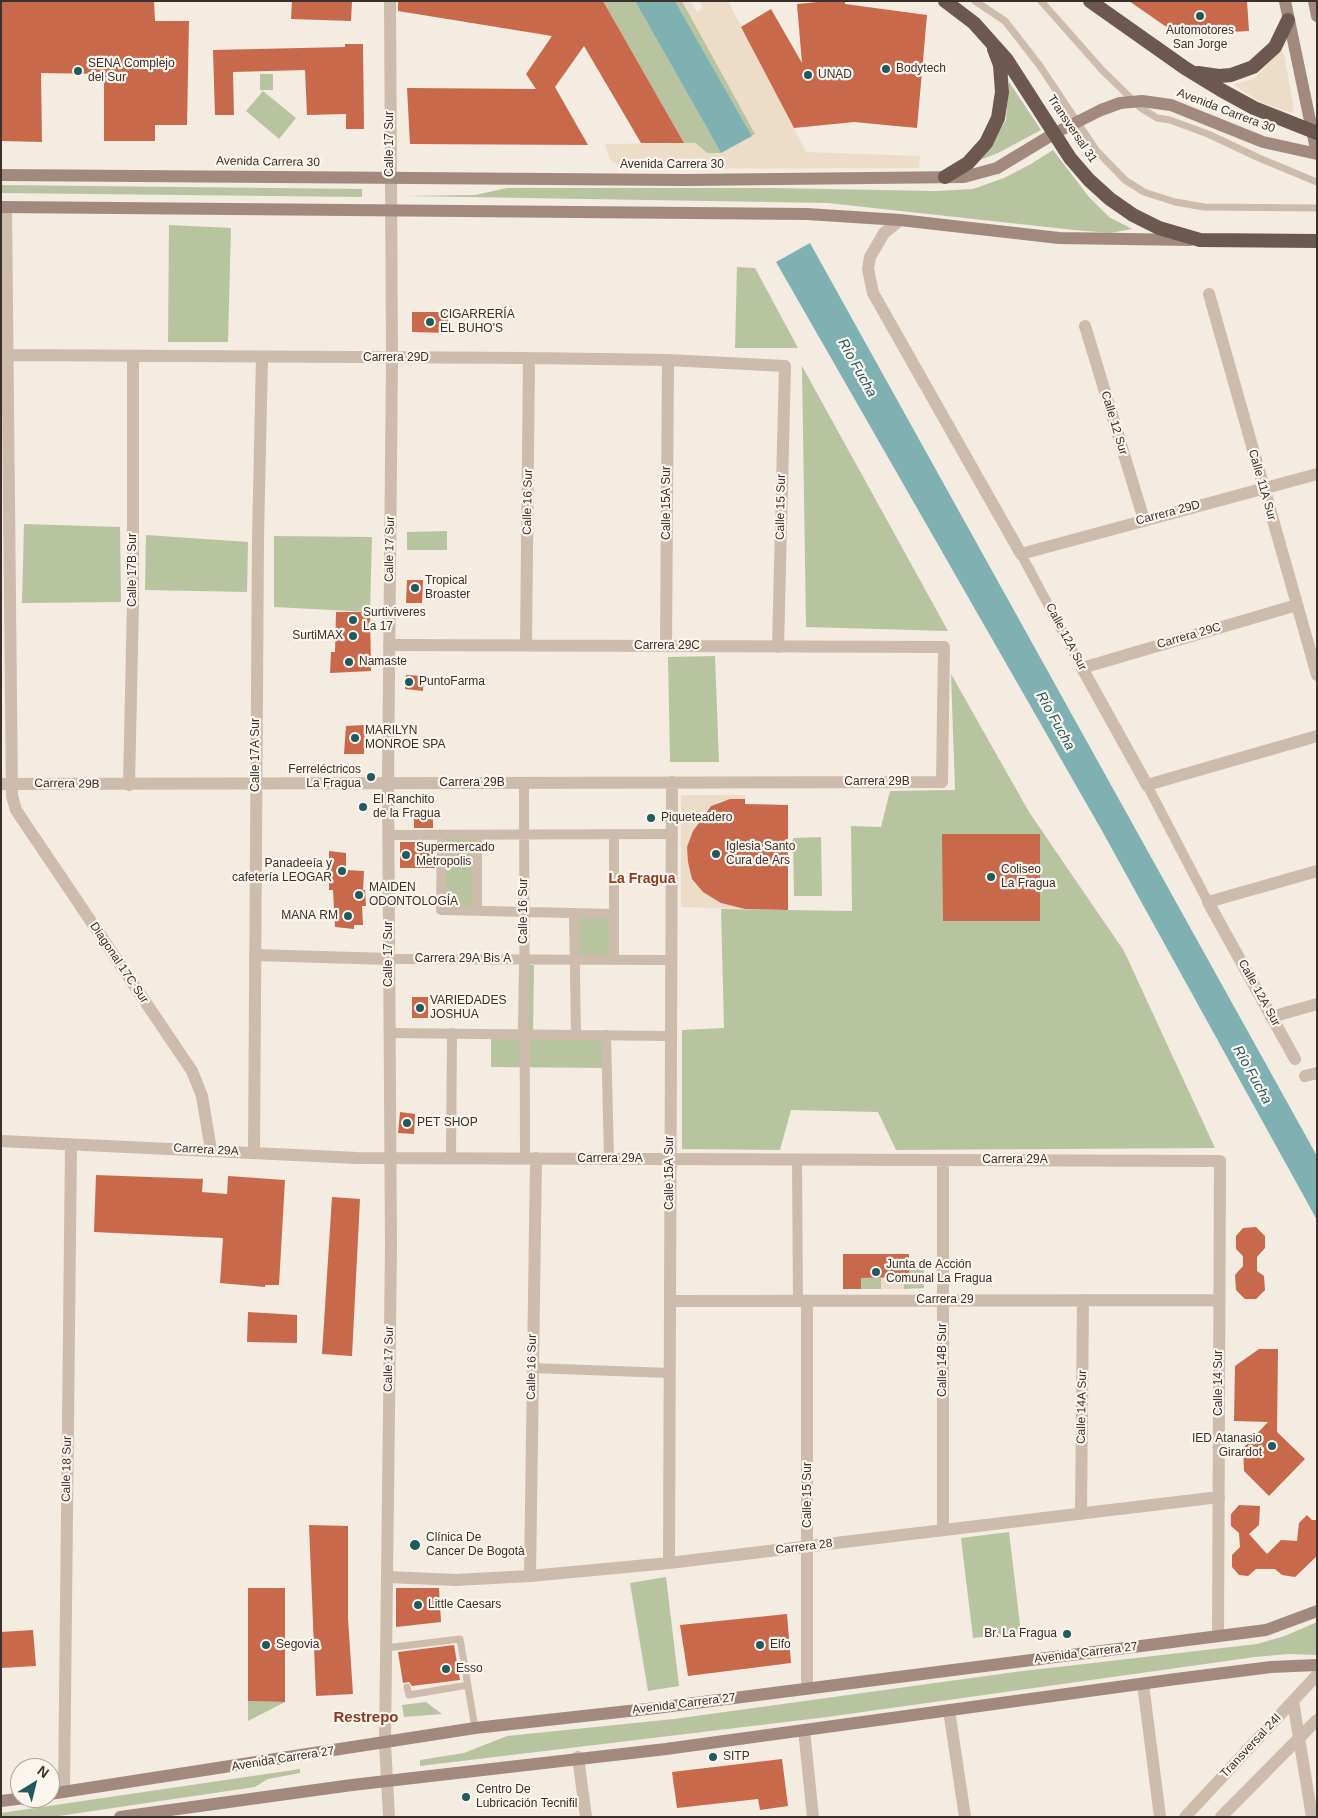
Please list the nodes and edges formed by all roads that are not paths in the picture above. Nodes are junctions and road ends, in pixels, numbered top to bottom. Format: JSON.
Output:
{"nodes":[{"id":1,"x":390,"y":1,"type":"edge"},
{"id":2,"x":945,"y":1,"type":"edge"},
{"id":3,"x":975,"y":1,"type":"edge"},
{"id":4,"x":1041,"y":1,"type":"edge"},
{"id":5,"x":1090,"y":1,"type":"edge"},
{"id":6,"x":1285,"y":1,"type":"edge"},
{"id":7,"x":1314,"y":1,"type":"edge"},
{"id":8,"x":1317,"y":16,"type":"edge"},
{"id":9,"x":1288,"y":20,"type":"junction"},
{"id":10,"x":990,"y":40,"type":"junction"},
{"id":11,"x":1185,"y":68,"type":"junction"},
{"id":12,"x":1133,"y":101,"type":"junction"},
{"id":13,"x":1076,"y":121,"type":"junction"},
{"id":14,"x":1314,"y":132,"type":"edge"},
{"id":15,"x":1055,"y":133,"type":"junction"},
{"id":16,"x":1317,"y":154,"type":"edge"},
{"id":17,"x":1,"y":175,"type":"edge"},
{"id":18,"x":945,"y":177,"type":"junction"},
{"id":19,"x":390,"y":178,"type":"junction"},
{"id":20,"x":1317,"y":182,"type":"edge"},
{"id":21,"x":4,"y":207,"type":"edge"},
{"id":22,"x":1317,"y":208,"type":"edge"},
{"id":23,"x":390,"y":211,"type":"junction"},
{"id":24,"x":900,"y":220,"type":"junction"},
{"id":25,"x":1200,"y":240,"type":"junction"},
{"id":26,"x":1317,"y":241,"type":"edge"},
{"id":27,"x":1209,"y":294,"type":"dead end"},
{"id":28,"x":1084,"y":326,"type":"dead end"},
{"id":29,"x":8,"y":355,"type":"junction"},
{"id":30,"x":133,"y":356,"type":"junction"},
{"id":31,"x":262,"y":357,"type":"junction"},
{"id":32,"x":392,"y":358,"type":"junction"},
{"id":33,"x":529,"y":358,"type":"junction"},
{"id":34,"x":668,"y":360,"type":"junction"},
{"id":35,"x":785,"y":366,"type":"joint"},
{"id":36,"x":1317,"y":474,"type":"edge"},
{"id":37,"x":1263,"y":488,"type":"junction"},
{"id":38,"x":1144,"y":520,"type":"junction"},
{"id":39,"x":5,"y":540,"type":"edge"},
{"id":40,"x":1021,"y":554,"type":"junction"},
{"id":41,"x":1297,"y":605,"type":"junction"},
{"id":42,"x":389,"y":645,"type":"junction"},
{"id":43,"x":526,"y":645,"type":"junction"},
{"id":44,"x":666,"y":646,"type":"junction"},
{"id":45,"x":778,"y":647,"type":"junction"},
{"id":46,"x":1082,"y":668,"type":"junction"},
{"id":47,"x":1317,"y":675,"type":"edge"},
{"id":48,"x":1317,"y":736,"type":"edge"},
{"id":49,"x":256,"y":782,"type":"junction"},
{"id":50,"x":388,"y":782,"type":"junction"},
{"id":51,"x":672,"y":782,"type":"junction"},
{"id":52,"x":942,"y":782,"type":"joint"},
{"id":53,"x":524,"y":783,"type":"junction"},
{"id":54,"x":6,"y":784,"type":"edge"},
{"id":55,"x":129,"y":785,"type":"junction"},
{"id":56,"x":1147,"y":785,"type":"junction"},
{"id":57,"x":614,"y":834,"type":"junction"},
{"id":58,"x":671,"y":834,"type":"junction"},
{"id":59,"x":388,"y":835,"type":"junction"},
{"id":60,"x":442,"y":835,"type":"junction"},
{"id":61,"x":477,"y":835,"type":"junction"},
{"id":62,"x":524,"y":835,"type":"junction"},
{"id":63,"x":1317,"y":871,"type":"edge"},
{"id":64,"x":1208,"y":902,"type":"junction"},
{"id":65,"x":477,"y":911,"type":"junction"},
{"id":66,"x":524,"y":912,"type":"junction"},
{"id":67,"x":574,"y":913,"type":"junction"},
{"id":68,"x":614,"y":914,"type":"junction"},
{"id":69,"x":255,"y":955,"type":"junction"},
{"id":70,"x":389,"y":959,"type":"junction"},
{"id":71,"x":524,"y":960,"type":"junction"},
{"id":72,"x":575,"y":960,"type":"junction"},
{"id":73,"x":614,"y":960,"type":"junction"},
{"id":74,"x":671,"y":960,"type":"junction"},
{"id":75,"x":1317,"y":1004,"type":"edge"},
{"id":76,"x":1271,"y":1017,"type":"junction"},
{"id":77,"x":389,"y":1032,"type":"junction"},
{"id":78,"x":452,"y":1033,"type":"junction"},
{"id":79,"x":525,"y":1034,"type":"junction"},
{"id":80,"x":576,"y":1035,"type":"junction"},
{"id":81,"x":606,"y":1035,"type":"junction"},
{"id":82,"x":671,"y":1036,"type":"junction"},
{"id":83,"x":1295,"y":1059,"type":"dead end"},
{"id":84,"x":1,"y":1141,"type":"edge"},
{"id":85,"x":71,"y":1145,"type":"junction"},
{"id":86,"x":211,"y":1150,"type":"junction"},
{"id":87,"x":254,"y":1152,"type":"junction"},
{"id":88,"x":390,"y":1158,"type":"junction"},
{"id":89,"x":451,"y":1158,"type":"junction"},
{"id":90,"x":531,"y":1158,"type":"junction"},
{"id":91,"x":609,"y":1159,"type":"junction"},
{"id":92,"x":670,"y":1159,"type":"junction"},
{"id":93,"x":797,"y":1160,"type":"junction"},
{"id":94,"x":943,"y":1160,"type":"junction"},
{"id":95,"x":1220,"y":1161,"type":"joint"},
{"id":96,"x":943,"y":1300,"type":"junction"},
{"id":97,"x":1083,"y":1300,"type":"junction"},
{"id":98,"x":1219,"y":1300,"type":"junction"},
{"id":99,"x":670,"y":1301,"type":"junction"},
{"id":100,"x":803,"y":1301,"type":"junction"},
{"id":101,"x":532,"y":1368,"type":"junction"},
{"id":102,"x":669,"y":1373,"type":"junction"},
{"id":103,"x":1219,"y":1497,"type":"junction"},
{"id":104,"x":1081,"y":1514,"type":"junction"},
{"id":105,"x":944,"y":1530,"type":"junction"},
{"id":106,"x":808,"y":1546,"type":"junction"},
{"id":107,"x":669,"y":1563,"type":"junction"},
{"id":108,"x":530,"y":1576,"type":"junction"},
{"id":109,"x":387,"y":1577,"type":"junction"},
{"id":110,"x":1317,"y":1611,"type":"edge"},
{"id":111,"x":1218,"y":1636,"type":"junction"},
{"id":112,"x":386,"y":1648,"type":"junction"},
{"id":113,"x":1317,"y":1665,"type":"edge"},
{"id":114,"x":1317,"y":1675,"type":"edge"},
{"id":115,"x":1143,"y":1684,"type":"junction"},
{"id":116,"x":468,"y":1685,"type":"junction"},
{"id":117,"x":407,"y":1687,"type":"dead end"},
{"id":118,"x":808,"y":1689,"type":"junction"},
{"id":119,"x":1294,"y":1701,"type":"junction"},
{"id":120,"x":949,"y":1710,"type":"junction"},
{"id":121,"x":1317,"y":1720,"type":"edge"},
{"id":122,"x":475,"y":1728,"type":"junction"},
{"id":123,"x":804,"y":1730,"type":"junction"},
{"id":124,"x":1300,"y":1736,"type":"junction"},
{"id":125,"x":385,"y":1743,"type":"junction"},
{"id":126,"x":578,"y":1757,"type":"junction"},
{"id":127,"x":386,"y":1781,"type":"junction"},
{"id":128,"x":64,"y":1792,"type":"junction"},
{"id":129,"x":60,"y":1793,"type":"edge"},
{"id":130,"x":129,"y":1816,"type":"edge"},
{"id":131,"x":389,"y":1817,"type":"edge"},
{"id":132,"x":586,"y":1817,"type":"edge"},
{"id":133,"x":813,"y":1817,"type":"edge"},
{"id":134,"x":965,"y":1817,"type":"edge"},
{"id":135,"x":1160,"y":1817,"type":"edge"},
{"id":136,"x":1185,"y":1817,"type":"edge"},
{"id":137,"x":1221,"y":1817,"type":"edge"},
{"id":138,"x":1312,"y":1817,"type":"edge"}],
"edges":[{"from":1,"to":19,"type":"street","name":"Calle 17 Sur"},
{"from":2,"to":10,"type":"highway","name":"Transversal 31"},
{"from":3,"to":13,"type":"lane"},
{"from":4,"to":12,"type":"lane"},
{"from":5,"to":11,"type":"highway"},
{"from":6,"to":9,"type":"main road"},
{"from":7,"to":8,"type":"main road"},
{"from":9,"to":11,"type":"highway"},
{"from":9,"to":14,"type":"main road"},
{"from":10,"to":15,"type":"highway","name":"Transversal 31"},
{"from":10,"to":18,"type":"highway"},
{"from":11,"to":14,"type":"highway"},
{"from":12,"to":13,"type":"main road","name":"Avenida Carrera 30"},
{"from":12,"to":16,"type":"main road","name":"Avenida Carrera 30"},
{"from":12,"to":20,"type":"lane"},
{"from":13,"to":15,"type":"main road","name":"Avenida Carrera 30"},
{"from":13,"to":22,"type":"lane"},
{"from":14,"to":16,"type":"main road"},
{"from":15,"to":18,"type":"main road","name":"Avenida Carrera 30"},
{"from":15,"to":25,"type":"highway","name":"Transversal 31"},
{"from":17,"to":19,"type":"main road","name":"Avenida Carrera 30"},
{"from":18,"to":19,"type":"main road","name":"Avenida Carrera 30"},
{"from":19,"to":23,"type":"street","name":"Calle 17 Sur"},
{"from":21,"to":23,"type":"main road"},
{"from":21,"to":29,"type":"street"},
{"from":23,"to":24,"type":"main road"},
{"from":23,"to":32,"type":"street","name":"Calle 17 Sur"},
{"from":24,"to":25,"type":"main road"},
{"from":24,"to":40,"type":"street","name":"Calle 12A Sur"},
{"from":25,"to":26,"type":"highway"},
{"from":27,"to":37,"type":"street","name":"Calle 11A Sur"},
{"from":28,"to":38,"type":"street","name":"Calle 12 Sur"},
{"from":29,"to":30,"type":"street","name":"Carrera 29D"},
{"from":29,"to":39,"type":"street"},
{"from":30,"to":31,"type":"street","name":"Carrera 29D"},
{"from":30,"to":55,"type":"street","name":"Calle 17B Sur"},
{"from":31,"to":32,"type":"street","name":"Carrera 29D"},
{"from":31,"to":49,"type":"street","name":"Calle 17A Sur"},
{"from":32,"to":33,"type":"street","name":"Carrera 29D"},
{"from":32,"to":42,"type":"street","name":"Calle 17 Sur"},
{"from":33,"to":34,"type":"street","name":"Carrera 29D"},
{"from":33,"to":43,"type":"street","name":"Calle 16 Sur"},
{"from":34,"to":35,"type":"street","name":"Carrera 29D"},
{"from":34,"to":44,"type":"street","name":"Calle 15A Sur"},
{"from":35,"to":45,"type":"street","name":"Calle 15 Sur"},
{"from":36,"to":37,"type":"street","name":"Carrera 29D"},
{"from":37,"to":38,"type":"street","name":"Carrera 29D"},
{"from":37,"to":41,"type":"street","name":"Calle 11A Sur"},
{"from":38,"to":40,"type":"street","name":"Carrera 29D"},
{"from":39,"to":54,"type":"street"},
{"from":40,"to":46,"type":"street","name":"Calle 12A Sur"},
{"from":41,"to":46,"type":"street","name":"Carrera 29C"},
{"from":41,"to":47,"type":"street","name":"Calle 11A Sur"},
{"from":42,"to":43,"type":"street","name":"Carrera 29C"},
{"from":42,"to":50,"type":"street","name":"Calle 17 Sur"},
{"from":43,"to":44,"type":"street","name":"Carrera 29C"},
{"from":44,"to":45,"type":"street","name":"Carrera 29C"},
{"from":45,"to":52,"type":"street","name":"Carrera 29C"},
{"from":46,"to":56,"type":"street","name":"Calle 12A Sur"},
{"from":48,"to":56,"type":"street"},
{"from":49,"to":50,"type":"street","name":"Carrera 29B"},
{"from":49,"to":55,"type":"street","name":"Carrera 29B"},
{"from":49,"to":69,"type":"street","name":"Calle 17A Sur"},
{"from":50,"to":53,"type":"street","name":"Carrera 29B"},
{"from":50,"to":59,"type":"street","name":"Calle 17 Sur"},
{"from":51,"to":52,"type":"street","name":"Carrera 29B"},
{"from":51,"to":53,"type":"street","name":"Carrera 29B"},
{"from":51,"to":58,"type":"street","name":"Calle 15A Sur"},
{"from":53,"to":62,"type":"street","name":"Calle 16 Sur"},
{"from":54,"to":55,"type":"street","name":"Carrera 29B"},
{"from":54,"to":86,"type":"street","name":"Diagonal 17C Sur"},
{"from":56,"to":64,"type":"street","name":"Calle 12A Sur"},
{"from":57,"to":58,"type":"street"},
{"from":57,"to":62,"type":"street"},
{"from":57,"to":68,"type":"street"},
{"from":58,"to":74,"type":"street","name":"Calle 15A Sur"},
{"from":59,"to":60,"type":"street"},
{"from":59,"to":70,"type":"street","name":"Calle 17 Sur"},
{"from":60,"to":61,"type":"street"},
{"from":60,"to":65,"type":"street"},
{"from":61,"to":62,"type":"street"},
{"from":61,"to":65,"type":"street"},
{"from":62,"to":66,"type":"street","name":"Calle 16 Sur"},
{"from":63,"to":64,"type":"street"},
{"from":64,"to":76,"type":"street","name":"Calle 12A Sur"},
{"from":65,"to":66,"type":"street"},
{"from":66,"to":67,"type":"street"},
{"from":66,"to":71,"type":"street","name":"Calle 16 Sur"},
{"from":67,"to":68,"type":"street"},
{"from":67,"to":72,"type":"street"},
{"from":68,"to":73,"type":"street"},
{"from":69,"to":70,"type":"street","name":"Carrera 29A Bis A"},
{"from":69,"to":87,"type":"street","name":"Calle 17A Sur"},
{"from":70,"to":71,"type":"street","name":"Carrera 29A Bis A"},
{"from":70,"to":77,"type":"street","name":"Calle 17 Sur"},
{"from":71,"to":72,"type":"street","name":"Carrera 29A Bis A"},
{"from":71,"to":79,"type":"street","name":"Calle 16 Sur"},
{"from":72,"to":73,"type":"street","name":"Carrera 29A Bis A"},
{"from":72,"to":80,"type":"street"},
{"from":73,"to":74,"type":"street","name":"Carrera 29A Bis A"},
{"from":74,"to":82,"type":"street","name":"Calle 15A Sur"},
{"from":75,"to":76,"type":"street"},
{"from":76,"to":83,"type":"street","name":"Calle 12A Sur"},
{"from":77,"to":78,"type":"street"},
{"from":77,"to":88,"type":"street","name":"Calle 17 Sur"},
{"from":78,"to":79,"type":"street"},
{"from":78,"to":89,"type":"street"},
{"from":79,"to":80,"type":"street"},
{"from":79,"to":90,"type":"street","name":"Calle 16 Sur"},
{"from":80,"to":81,"type":"street"},
{"from":81,"to":82,"type":"street"},
{"from":81,"to":91,"type":"street"},
{"from":82,"to":92,"type":"street","name":"Calle 15A Sur"},
{"from":84,"to":85,"type":"street","name":"Carrera 29A"},
{"from":85,"to":86,"type":"street","name":"Carrera 29A"},
{"from":85,"to":128,"type":"street","name":"Calle 18 Sur"},
{"from":86,"to":87,"type":"street","name":"Carrera 29A"},
{"from":87,"to":88,"type":"street","name":"Carrera 29A"},
{"from":88,"to":89,"type":"street","name":"Carrera 29A"},
{"from":88,"to":109,"type":"street","name":"Calle 17 Sur"},
{"from":89,"to":90,"type":"street","name":"Carrera 29A"},
{"from":90,"to":91,"type":"street","name":"Carrera 29A"},
{"from":90,"to":101,"type":"street","name":"Calle 16 Sur"},
{"from":91,"to":92,"type":"street","name":"Carrera 29A"},
{"from":92,"to":93,"type":"street","name":"Carrera 29A"},
{"from":92,"to":99,"type":"street","name":"Calle 15A Sur"},
{"from":93,"to":94,"type":"street","name":"Carrera 29A"},
{"from":93,"to":100,"type":"street","name":"Calle 15 Sur"},
{"from":94,"to":95,"type":"street","name":"Carrera 29A"},
{"from":94,"to":96,"type":"street","name":"Calle 14B Sur"},
{"from":95,"to":98,"type":"street","name":"Calle 14 Sur"},
{"from":96,"to":97,"type":"street","name":"Carrera 29"},
{"from":96,"to":100,"type":"street","name":"Carrera 29"},
{"from":96,"to":105,"type":"street","name":"Calle 14B Sur"},
{"from":97,"to":98,"type":"street","name":"Carrera 29"},
{"from":97,"to":104,"type":"street","name":"Calle 14A Sur"},
{"from":98,"to":103,"type":"street","name":"Calle 14 Sur"},
{"from":99,"to":100,"type":"street","name":"Carrera 29"},
{"from":99,"to":102,"type":"street","name":"Calle 15A Sur"},
{"from":100,"to":106,"type":"street","name":"Calle 15 Sur"},
{"from":101,"to":102,"type":"street"},
{"from":101,"to":108,"type":"street","name":"Calle 16 Sur"},
{"from":102,"to":107,"type":"street","name":"Calle 15A Sur"},
{"from":103,"to":104,"type":"street","name":"Carrera 28"},
{"from":103,"to":111,"type":"street","name":"Calle 14 Sur"},
{"from":104,"to":105,"type":"street","name":"Carrera 28"},
{"from":105,"to":106,"type":"street","name":"Carrera 28"},
{"from":106,"to":107,"type":"street","name":"Carrera 28"},
{"from":106,"to":118,"type":"street","name":"Calle 15 Sur"},
{"from":107,"to":108,"type":"street","name":"Carrera 28"},
{"from":108,"to":109,"type":"street","name":"Carrera 28"},
{"from":109,"to":112,"type":"street","name":"Calle 17 Sur"},
{"from":110,"to":111,"type":"main road","name":"Avenida Carrera 27"},
{"from":111,"to":118,"type":"main road","name":"Avenida Carrera 27"},
{"from":112,"to":116,"type":"lane"},
{"from":112,"to":125,"type":"street","name":"Calle 17 Sur"},
{"from":113,"to":115,"type":"main road"},
{"from":114,"to":119,"type":"street","name":"Transversal 24I"},
{"from":115,"to":120,"type":"main road"},
{"from":115,"to":135,"type":"street"},
{"from":116,"to":117,"type":"lane"},
{"from":116,"to":122,"type":"lane"},
{"from":118,"to":122,"type":"main road","name":"Avenida Carrera 27"},
{"from":119,"to":124,"type":"street"},
{"from":119,"to":136,"type":"street","name":"Transversal 24I"},
{"from":120,"to":123,"type":"main road"},
{"from":120,"to":134,"type":"street"},
{"from":121,"to":124,"type":"street"},
{"from":122,"to":125,"type":"main road","name":"Avenida Carrera 27"},
{"from":123,"to":126,"type":"main road"},
{"from":123,"to":133,"type":"street"},
{"from":124,"to":137,"type":"street"},
{"from":124,"to":138,"type":"street"},
{"from":125,"to":127,"type":"street","name":"Calle 17 Sur"},
{"from":125,"to":128,"type":"main road","name":"Avenida Carrera 27"},
{"from":126,"to":127,"type":"main road"},
{"from":126,"to":132,"type":"street"},
{"from":127,"to":130,"type":"main road"},
{"from":127,"to":131,"type":"street","name":"Calle 17 Sur"},
{"from":128,"to":129,"type":"main road","name":"Avenida Carrera 27"}]}
